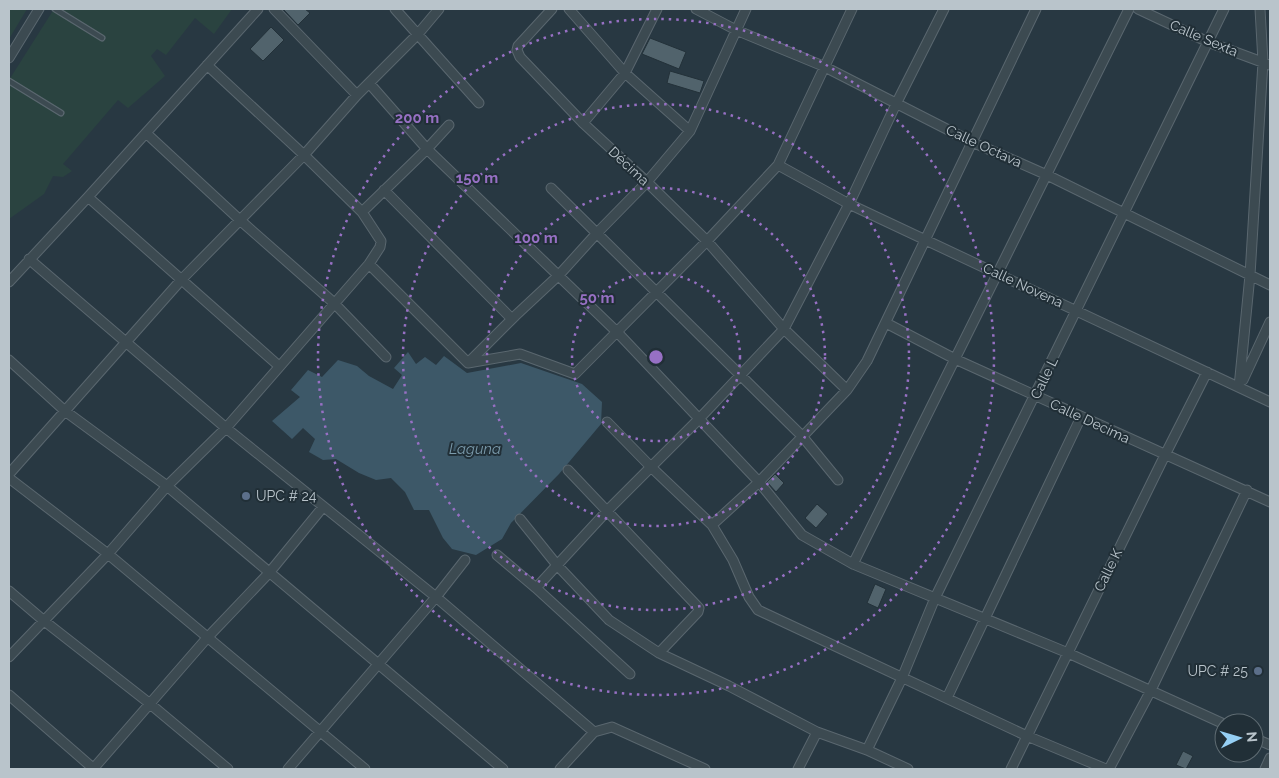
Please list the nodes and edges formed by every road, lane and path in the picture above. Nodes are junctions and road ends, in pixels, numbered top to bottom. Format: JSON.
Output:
{"nodes":[{"id":1,"x":39,"y":9,"type":"edge"},
{"id":2,"x":55,"y":9,"type":"edge"},
{"id":3,"x":258,"y":9,"type":"edge"},
{"id":4,"x":274,"y":9,"type":"edge"},
{"id":5,"x":395,"y":9,"type":"edge"},
{"id":6,"x":439,"y":9,"type":"edge"},
{"id":7,"x":552,"y":9,"type":"edge"},
{"id":8,"x":569,"y":9,"type":"edge"},
{"id":9,"x":657,"y":9,"type":"edge"},
{"id":10,"x":696,"y":9,"type":"edge"},
{"id":11,"x":746,"y":9,"type":"edge"},
{"id":12,"x":852,"y":9,"type":"edge"},
{"id":13,"x":944,"y":9,"type":"edge"},
{"id":14,"x":1036,"y":9,"type":"edge"},
{"id":15,"x":1129,"y":9,"type":"edge"},
{"id":16,"x":1138,"y":9,"type":"edge"},
{"id":17,"x":1224,"y":9,"type":"edge"},
{"id":18,"x":1260,"y":9,"type":"edge"},
{"id":19,"x":736,"y":30,"type":"junction"},
{"id":20,"x":418,"y":34,"type":"junction"},
{"id":21,"x":102,"y":38,"type":"dead end"},
{"id":22,"x":1208,"y":42,"type":"junction"},
{"id":23,"x":9,"y":58,"type":"edge"},
{"id":24,"x":1267,"y":63,"type":"edge"},
{"id":25,"x":207,"y":65,"type":"junction"},
{"id":26,"x":823,"y":66,"type":"junction"},
{"id":27,"x":625,"y":74,"type":"junction"},
{"id":28,"x":9,"y":81,"type":"edge"},
{"id":29,"x":369,"y":83,"type":"junction"},
{"id":30,"x":357,"y":95,"type":"junction"},
{"id":31,"x":479,"y":103,"type":"dead end"},
{"id":32,"x":896,"y":104,"type":"junction"},
{"id":33,"x":60,"y":113,"type":"dead end"},
{"id":34,"x":584,"y":123,"type":"junction"},
{"id":35,"x":449,"y":124,"type":"dead end"},
{"id":36,"x":690,"y":131,"type":"junction"},
{"id":37,"x":146,"y":133,"type":"junction"},
{"id":38,"x":972,"y":142,"type":"junction"},
{"id":39,"x":428,"y":148,"type":"junction"},
{"id":40,"x":304,"y":155,"type":"junction"},
{"id":41,"x":778,"y":165,"type":"junction"},
{"id":42,"x":1046,"y":175,"type":"junction"},
{"id":43,"x":647,"y":182,"type":"junction"},
{"id":44,"x":551,"y":188,"type":"dead end"},
{"id":45,"x":384,"y":190,"type":"junction"},
{"id":46,"x":88,"y":197,"type":"junction"},
{"id":47,"x":849,"y":204,"type":"junction"},
{"id":48,"x":362,"y":212,"type":"junction"},
{"id":49,"x":1124,"y":213,"type":"junction"},
{"id":50,"x":241,"y":221,"type":"junction"},
{"id":51,"x":597,"y":233,"type":"junction"},
{"id":52,"x":926,"y":239,"type":"junction"},
{"id":53,"x":707,"y":241,"type":"junction"},
{"id":54,"x":30,"y":259,"type":"junction"},
{"id":55,"x":369,"y":264,"type":"junction"},
{"id":56,"x":998,"y":273,"type":"junction"},
{"id":57,"x":559,"y":275,"type":"junction"},
{"id":58,"x":1250,"y":275,"type":"junction"},
{"id":59,"x":182,"y":279,"type":"junction"},
{"id":60,"x":9,"y":282,"type":"edge"},
{"id":61,"x":1270,"y":285,"type":"edge"},
{"id":62,"x":656,"y":292,"type":"junction"},
{"id":63,"x":334,"y":303,"type":"junction"},
{"id":64,"x":1077,"y":311,"type":"junction"},
{"id":65,"x":512,"y":319,"type":"junction"},
{"id":66,"x":1270,"y":322,"type":"edge"},
{"id":67,"x":886,"y":323,"type":"junction"},
{"id":68,"x":784,"y":329,"type":"junction"},
{"id":69,"x":618,"y":333,"type":"junction"},
{"id":70,"x":126,"y":343,"type":"junction"},
{"id":71,"x":386,"y":357,"type":"dead end"},
{"id":72,"x":955,"y":359,"type":"junction"},
{"id":73,"x":9,"y":360,"type":"edge"},
{"id":74,"x":468,"y":363,"type":"junction"},
{"id":75,"x":278,"y":366,"type":"junction"},
{"id":76,"x":1207,"y":372,"type":"junction"},
{"id":77,"x":741,"y":375,"type":"junction"},
{"id":78,"x":1240,"y":387,"type":"junction"},
{"id":79,"x":847,"y":390,"type":"junction"},
{"id":80,"x":1036,"y":395,"type":"junction"},
{"id":81,"x":1270,"y":402,"type":"edge"},
{"id":82,"x":65,"y":411,"type":"junction"},
{"id":83,"x":1081,"y":417,"type":"junction"},
{"id":84,"x":699,"y":420,"type":"junction"},
{"id":85,"x":607,"y":422,"type":"dead end"},
{"id":86,"x":226,"y":428,"type":"junction"},
{"id":87,"x":802,"y":436,"type":"junction"},
{"id":88,"x":1165,"y":455,"type":"junction"},
{"id":89,"x":651,"y":467,"type":"junction"},
{"id":90,"x":568,"y":470,"type":"dead end"},
{"id":91,"x":9,"y":474,"type":"edge"},
{"id":92,"x":9,"y":478,"type":"edge"},
{"id":93,"x":838,"y":480,"type":"dead end"},
{"id":94,"x":759,"y":482,"type":"junction"},
{"id":95,"x":167,"y":486,"type":"junction"},
{"id":96,"x":1247,"y":490,"type":"junction"},
{"id":97,"x":1270,"y":502,"type":"edge"},
{"id":98,"x":323,"y":507,"type":"junction"},
{"id":99,"x":608,"y":511,"type":"junction"},
{"id":100,"x":520,"y":519,"type":"dead end"},
{"id":101,"x":712,"y":525,"type":"junction"},
{"id":102,"x":108,"y":554,"type":"junction"},
{"id":103,"x":497,"y":555,"type":"dead end"},
{"id":104,"x":465,"y":560,"type":"dead end"},
{"id":105,"x":853,"y":564,"type":"junction"},
{"id":106,"x":557,"y":565,"type":"junction"},
{"id":107,"x":269,"y":573,"type":"junction"},
{"id":108,"x":536,"y":588,"type":"junction"},
{"id":109,"x":9,"y":590,"type":"edge"},
{"id":110,"x":436,"y":597,"type":"junction"},
{"id":111,"x":935,"y":598,"type":"junction"},
{"id":112,"x":984,"y":618,"type":"junction"},
{"id":113,"x":43,"y":620,"type":"junction"},
{"id":114,"x":207,"y":638,"type":"junction"},
{"id":115,"x":659,"y":653,"type":"junction"},
{"id":116,"x":1068,"y":653,"type":"junction"},
{"id":117,"x":9,"y":657,"type":"edge"},
{"id":118,"x":378,"y":664,"type":"junction"},
{"id":119,"x":630,"y":674,"type":"dead end"},
{"id":120,"x":902,"y":678,"type":"junction"},
{"id":121,"x":1150,"y":692,"type":"junction"},
{"id":122,"x":9,"y":695,"type":"edge"},
{"id":123,"x":947,"y":698,"type":"junction"},
{"id":124,"x":149,"y":703,"type":"junction"},
{"id":125,"x":1214,"y":720,"type":"edge"},
{"id":126,"x":594,"y":732,"type":"junction"},
{"id":127,"x":817,"y":732,"type":"junction"},
{"id":128,"x":321,"y":733,"type":"junction"},
{"id":129,"x":1027,"y":736,"type":"junction"},
{"id":130,"x":867,"y":750,"type":"junction"},
{"id":131,"x":1270,"y":758,"type":"edge"},
{"id":132,"x":93,"y":769,"type":"edge"},
{"id":133,"x":228,"y":769,"type":"edge"},
{"id":134,"x":288,"y":769,"type":"edge"},
{"id":135,"x":365,"y":769,"type":"edge"},
{"id":136,"x":503,"y":769,"type":"edge"},
{"id":137,"x":560,"y":769,"type":"edge"},
{"id":138,"x":705,"y":769,"type":"edge"},
{"id":139,"x":798,"y":769,"type":"edge"},
{"id":140,"x":908,"y":769,"type":"edge"},
{"id":141,"x":1012,"y":769,"type":"edge"},
{"id":142,"x":1108,"y":769,"type":"edge"},
{"id":143,"x":1265,"y":769,"type":"edge"}],
"edges":[{"from":1,"to":23,"type":"street"},
{"from":2,"to":21,"type":"lane"},
{"from":3,"to":25,"type":"street"},
{"from":4,"to":30,"type":"street"},
{"from":5,"to":20,"type":"street"},
{"from":6,"to":20,"type":"street"},
{"from":7,"to":34,"type":"street","name":"Décima"},
{"from":8,"to":27,"type":"street"},
{"from":9,"to":27,"type":"street"},
{"from":10,"to":19,"type":"street","name":"Calle Octava"},
{"from":11,"to":19,"type":"street"},
{"from":12,"to":26,"type":"street"},
{"from":13,"to":32,"type":"street"},
{"from":14,"to":38,"type":"street"},
{"from":15,"to":42,"type":"street"},
{"from":16,"to":22,"type":"street","name":"Calle Sexta"},
{"from":17,"to":22,"type":"street","name":"Calle L"},
{"from":18,"to":24,"type":"street"},
{"from":19,"to":26,"type":"street","name":"Calle Octava"},
{"from":19,"to":36,"type":"street"},
{"from":20,"to":29,"type":"street"},
{"from":20,"to":31,"type":"street"},
{"from":22,"to":24,"type":"street","name":"Calle Sexta"},
{"from":22,"to":49,"type":"street","name":"Calle L"},
{"from":24,"to":58,"type":"street"},
{"from":25,"to":37,"type":"street"},
{"from":25,"to":40,"type":"street"},
{"from":26,"to":32,"type":"street","name":"Calle Octava"},
{"from":26,"to":41,"type":"street"},
{"from":27,"to":34,"type":"street"},
{"from":27,"to":36,"type":"street"},
{"from":28,"to":33,"type":"lane"},
{"from":29,"to":30,"type":"street"},
{"from":29,"to":39,"type":"street"},
{"from":30,"to":40,"type":"street"},
{"from":32,"to":38,"type":"street","name":"Calle Octava"},
{"from":32,"to":47,"type":"street"},
{"from":34,"to":43,"type":"street","name":"Décima"},
{"from":35,"to":39,"type":"street"},
{"from":36,"to":43,"type":"street"},
{"from":37,"to":46,"type":"street"},
{"from":37,"to":50,"type":"street"},
{"from":38,"to":42,"type":"street","name":"Calle Octava"},
{"from":38,"to":52,"type":"street"},
{"from":39,"to":45,"type":"street"},
{"from":39,"to":57,"type":"street"},
{"from":40,"to":48,"type":"street"},
{"from":40,"to":50,"type":"street"},
{"from":41,"to":47,"type":"street","name":"Calle Novena"},
{"from":41,"to":53,"type":"street"},
{"from":42,"to":49,"type":"street","name":"Calle Octava"},
{"from":42,"to":56,"type":"street"},
{"from":43,"to":51,"type":"street"},
{"from":43,"to":53,"type":"street","name":"Décima"},
{"from":44,"to":51,"type":"street"},
{"from":45,"to":48,"type":"street"},
{"from":45,"to":65,"type":"street"},
{"from":46,"to":54,"type":"street"},
{"from":46,"to":59,"type":"street"},
{"from":47,"to":52,"type":"street","name":"Calle Novena"},
{"from":47,"to":68,"type":"street"},
{"from":48,"to":55,"type":"street"},
{"from":49,"to":58,"type":"street","name":"Calle Octava"},
{"from":49,"to":64,"type":"street","name":"Calle L"},
{"from":50,"to":59,"type":"street"},
{"from":50,"to":63,"type":"street"},
{"from":51,"to":57,"type":"street"},
{"from":51,"to":62,"type":"street"},
{"from":52,"to":56,"type":"street","name":"Calle Novena"},
{"from":52,"to":67,"type":"street"},
{"from":53,"to":62,"type":"street"},
{"from":53,"to":68,"type":"street","name":"Décima"},
{"from":54,"to":60,"type":"street"},
{"from":54,"to":70,"type":"street"},
{"from":55,"to":63,"type":"street"},
{"from":55,"to":74,"type":"street"},
{"from":56,"to":64,"type":"street","name":"Calle Novena"},
{"from":56,"to":72,"type":"street"},
{"from":57,"to":65,"type":"street"},
{"from":57,"to":69,"type":"street"},
{"from":58,"to":61,"type":"street","name":"Calle Octava"},
{"from":58,"to":78,"type":"street"},
{"from":59,"to":70,"type":"street"},
{"from":59,"to":75,"type":"street"},
{"from":62,"to":69,"type":"street"},
{"from":62,"to":77,"type":"street"},
{"from":63,"to":71,"type":"street"},
{"from":63,"to":75,"type":"street"},
{"from":64,"to":76,"type":"street","name":"Calle Novena"},
{"from":64,"to":80,"type":"street","name":"Calle L"},
{"from":65,"to":74,"type":"street"},
{"from":66,"to":78,"type":"street"},
{"from":67,"to":72,"type":"street","name":"Calle Decima"},
{"from":67,"to":79,"type":"street"},
{"from":68,"to":77,"type":"street"},
{"from":68,"to":79,"type":"street","name":"Décima"},
{"from":69,"to":74,"type":"street"},
{"from":69,"to":84,"type":"street"},
{"from":70,"to":82,"type":"street"},
{"from":70,"to":86,"type":"street"},
{"from":72,"to":80,"type":"street","name":"Calle Decima"},
{"from":72,"to":105,"type":"street"},
{"from":73,"to":82,"type":"street"},
{"from":75,"to":86,"type":"street"},
{"from":76,"to":78,"type":"street","name":"Calle Novena"},
{"from":76,"to":88,"type":"street","name":"Calle K"},
{"from":77,"to":84,"type":"street"},
{"from":77,"to":87,"type":"street"},
{"from":78,"to":81,"type":"street","name":"Calle Novena"},
{"from":79,"to":87,"type":"street"},
{"from":80,"to":83,"type":"street","name":"Calle Decima"},
{"from":80,"to":111,"type":"street","name":"Calle L"},
{"from":82,"to":91,"type":"street"},
{"from":82,"to":95,"type":"street"},
{"from":83,"to":88,"type":"street","name":"Calle Decima"},
{"from":83,"to":112,"type":"street"},
{"from":84,"to":89,"type":"street"},
{"from":84,"to":94,"type":"street"},
{"from":85,"to":89,"type":"street"},
{"from":86,"to":95,"type":"street"},
{"from":86,"to":98,"type":"street"},
{"from":87,"to":93,"type":"street"},
{"from":87,"to":94,"type":"street"},
{"from":88,"to":96,"type":"street","name":"Calle Decima"},
{"from":88,"to":116,"type":"street","name":"Calle K"},
{"from":89,"to":99,"type":"street"},
{"from":89,"to":101,"type":"street"},
{"from":90,"to":99,"type":"street"},
{"from":92,"to":102,"type":"street"},
{"from":94,"to":101,"type":"street"},
{"from":94,"to":105,"type":"street"},
{"from":95,"to":102,"type":"street"},
{"from":95,"to":107,"type":"street"},
{"from":96,"to":97,"type":"street","name":"Calle Decima"},
{"from":96,"to":121,"type":"street"},
{"from":98,"to":107,"type":"street"},
{"from":98,"to":110,"type":"street"},
{"from":99,"to":106,"type":"street"},
{"from":99,"to":115,"type":"street"},
{"from":100,"to":106,"type":"street"},
{"from":101,"to":120,"type":"street"},
{"from":102,"to":113,"type":"street"},
{"from":102,"to":114,"type":"street"},
{"from":103,"to":108,"type":"street"},
{"from":104,"to":110,"type":"street"},
{"from":105,"to":111,"type":"street"},
{"from":106,"to":108,"type":"street"},
{"from":106,"to":115,"type":"street"},
{"from":107,"to":114,"type":"street"},
{"from":107,"to":118,"type":"street"},
{"from":108,"to":119,"type":"street"},
{"from":109,"to":113,"type":"street"},
{"from":110,"to":118,"type":"street"},
{"from":110,"to":126,"type":"street"},
{"from":111,"to":112,"type":"street"},
{"from":111,"to":120,"type":"street","name":"Calle L"},
{"from":112,"to":116,"type":"street"},
{"from":112,"to":123,"type":"street"},
{"from":113,"to":117,"type":"street"},
{"from":113,"to":124,"type":"street"},
{"from":114,"to":124,"type":"street"},
{"from":114,"to":128,"type":"street"},
{"from":115,"to":127,"type":"street"},
{"from":116,"to":121,"type":"street"},
{"from":116,"to":129,"type":"street","name":"Calle K"},
{"from":118,"to":128,"type":"street"},
{"from":118,"to":136,"type":"street"},
{"from":120,"to":123,"type":"street"},
{"from":120,"to":130,"type":"street","name":"Calle L"},
{"from":121,"to":125,"type":"street"},
{"from":121,"to":142,"type":"street"},
{"from":122,"to":132,"type":"street"},
{"from":123,"to":129,"type":"street"},
{"from":124,"to":132,"type":"street"},
{"from":124,"to":133,"type":"street"},
{"from":126,"to":137,"type":"street"},
{"from":126,"to":138,"type":"street"},
{"from":127,"to":130,"type":"street"},
{"from":127,"to":139,"type":"street"},
{"from":128,"to":134,"type":"street"},
{"from":128,"to":135,"type":"street"},
{"from":129,"to":141,"type":"street","name":"Calle K"},
{"from":129,"to":142,"type":"street"},
{"from":130,"to":140,"type":"street"},
{"from":131,"to":143,"type":"street"}]}
